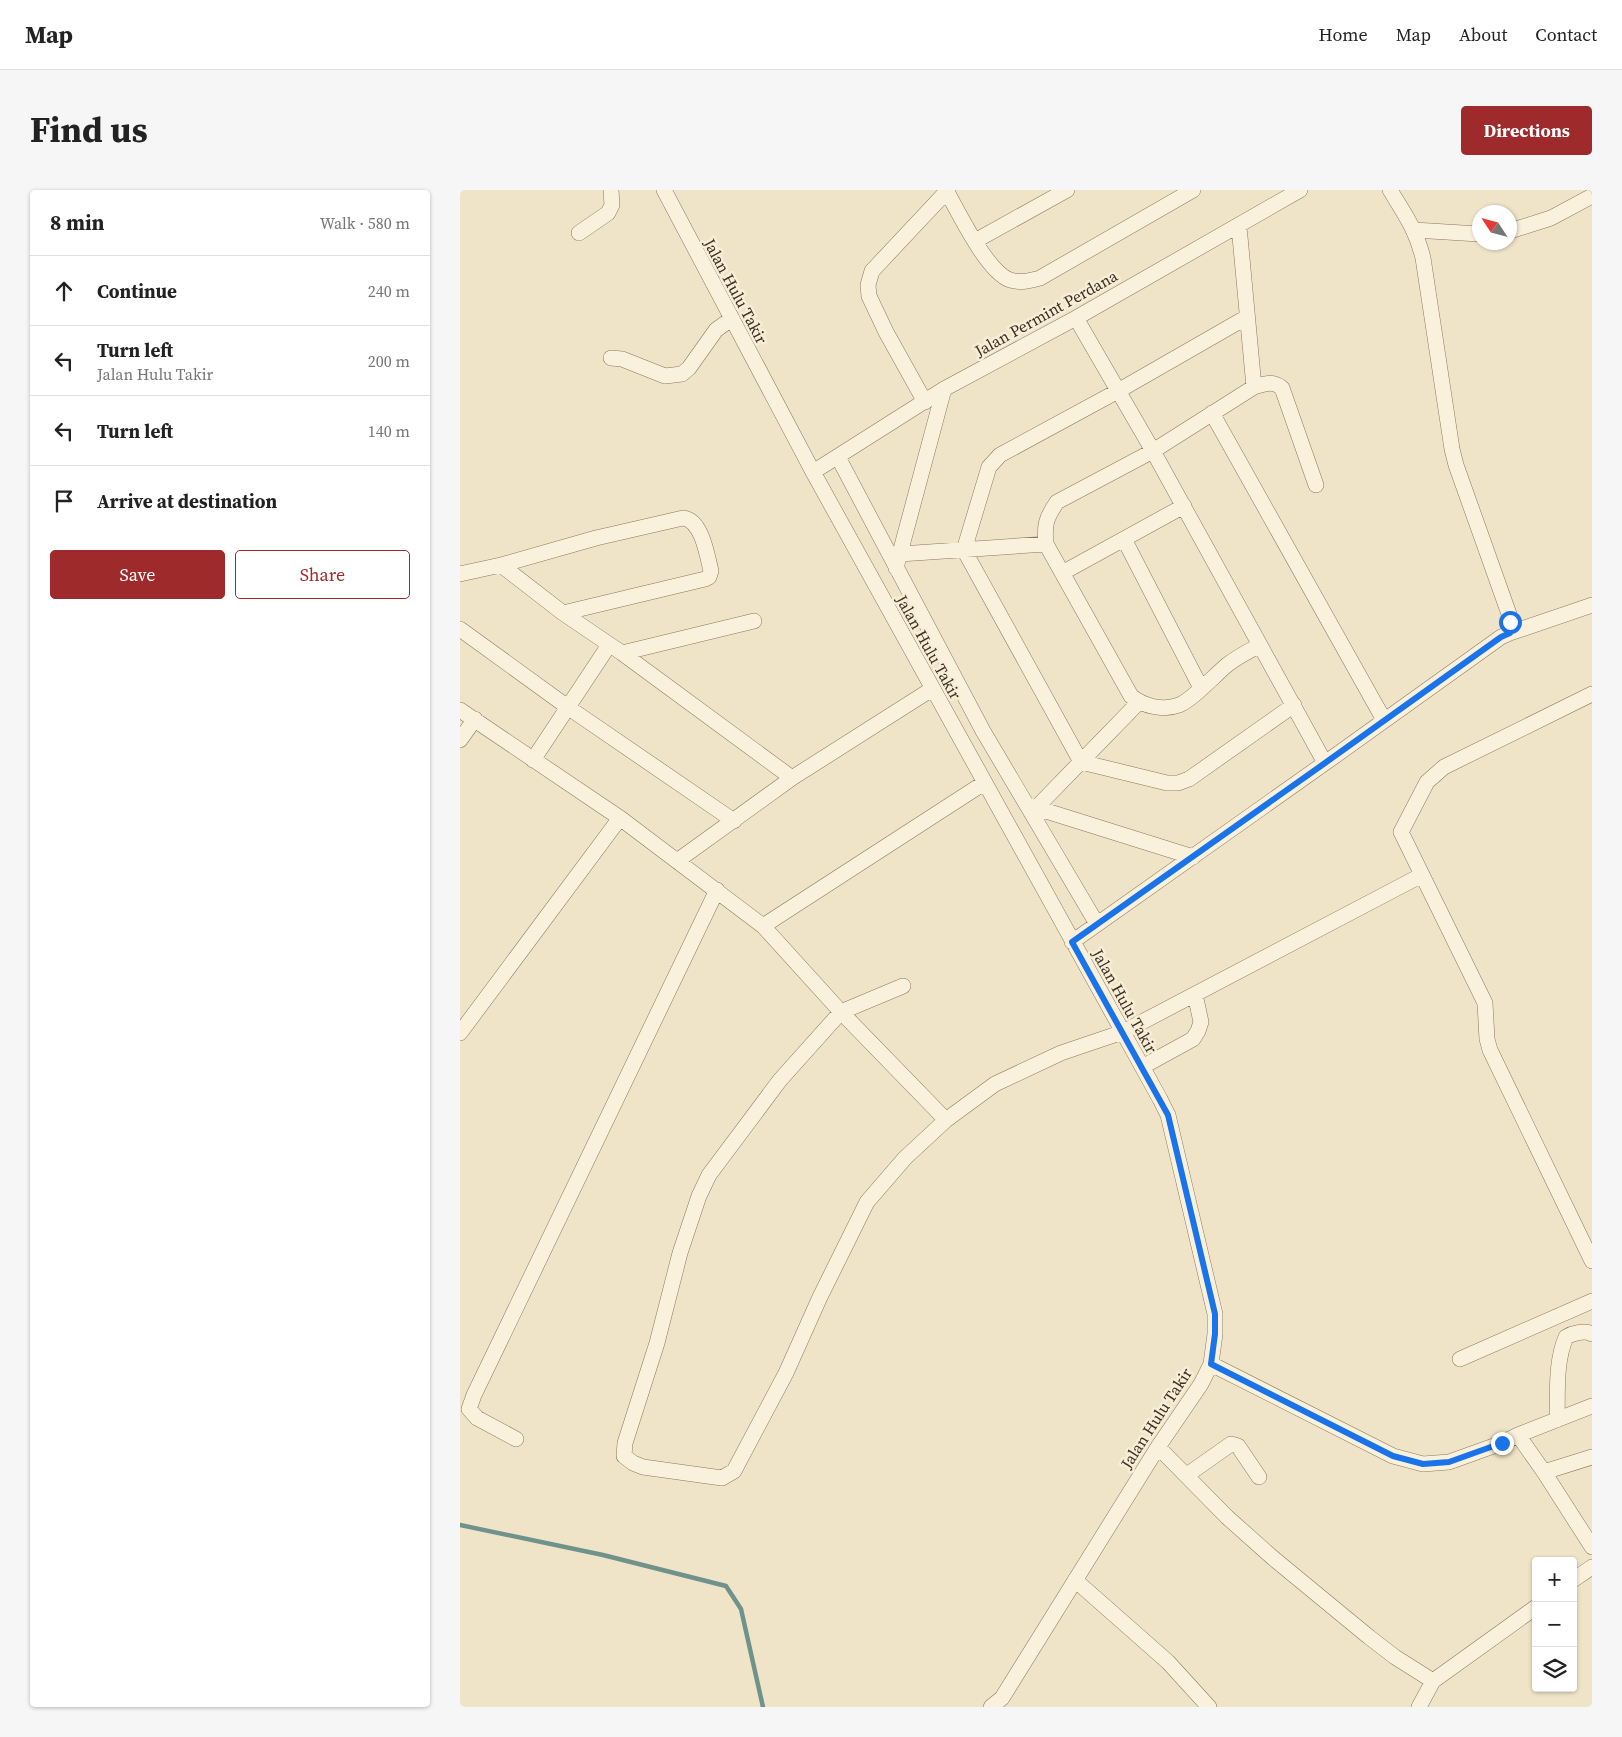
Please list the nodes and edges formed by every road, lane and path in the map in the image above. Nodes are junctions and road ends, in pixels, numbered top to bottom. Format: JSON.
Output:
{"nodes":[{"id":1,"x":611,"y":190,"type":"edge"},
{"id":2,"x":664,"y":190,"type":"edge"},
{"id":3,"x":1067,"y":190,"type":"edge"},
{"id":4,"x":1193,"y":190,"type":"edge"},
{"id":5,"x":1300,"y":190,"type":"edge"},
{"id":6,"x":1390,"y":190,"type":"edge"},
{"id":7,"x":947,"y":191,"type":"edge"},
{"id":8,"x":1592,"y":196,"type":"edge"},
{"id":9,"x":1239,"y":226,"type":"junction"},
{"id":10,"x":1517,"y":229,"type":"edge"},
{"id":11,"x":1414,"y":230,"type":"junction"},
{"id":12,"x":579,"y":233,"type":"dead end"},
{"id":13,"x":1472,"y":234,"type":"edge"},
{"id":14,"x":975,"y":241,"type":"junction"},
{"id":15,"x":1247,"y":317,"type":"junction"},
{"id":16,"x":1076,"y":318,"type":"junction"},
{"id":17,"x":731,"y":319,"type":"junction"},
{"id":18,"x":611,"y":358,"type":"dead end"},
{"id":19,"x":1254,"y":387,"type":"junction"},
{"id":20,"x":944,"y":389,"type":"junction"},
{"id":21,"x":1118,"y":391,"type":"junction"},
{"id":22,"x":925,"y":402,"type":"junction"},
{"id":23,"x":1212,"y":413,"type":"junction"},
{"id":24,"x":1153,"y":450,"type":"junction"},
{"id":25,"x":838,"y":457,"type":"junction"},
{"id":26,"x":813,"y":472,"type":"junction"},
{"id":27,"x":1316,"y":485,"type":"dead end"},
{"id":28,"x":1184,"y":506,"type":"junction"},
{"id":29,"x":1124,"y":539,"type":"junction"},
{"id":30,"x":1046,"y":544,"type":"junction"},
{"id":31,"x":964,"y":550,"type":"junction"},
{"id":32,"x":898,"y":561,"type":"junction"},
{"id":33,"x":500,"y":565,"type":"junction"},
{"id":34,"x":1062,"y":573,"type":"junction"},
{"id":35,"x":460,"y":574,"type":"edge"},
{"id":36,"x":1592,"y":605,"type":"edge"},
{"id":37,"x":563,"y":613,"type":"junction"},
{"id":38,"x":754,"y":621,"type":"dead end"},
{"id":39,"x":460,"y":629,"type":"edge"},
{"id":40,"x":1510,"y":633,"type":"junction"},
{"id":41,"x":609,"y":644,"type":"junction"},
{"id":42,"x":1260,"y":645,"type":"junction"},
{"id":43,"x":622,"y":653,"type":"junction"},
{"id":44,"x":1201,"y":688,"type":"junction"},
{"id":45,"x":932,"y":689,"type":"junction"},
{"id":46,"x":1592,"y":694,"type":"edge"},
{"id":47,"x":1139,"y":702,"type":"junction"},
{"id":48,"x":1294,"y":705,"type":"junction"},
{"id":49,"x":569,"y":708,"type":"junction"},
{"id":50,"x":460,"y":710,"type":"edge"},
{"id":51,"x":475,"y":720,"type":"junction"},
{"id":52,"x":1384,"y":720,"type":"junction"},
{"id":53,"x":460,"y":740,"type":"edge"},
{"id":54,"x":533,"y":760,"type":"junction"},
{"id":55,"x":1081,"y":762,"type":"junction"},
{"id":56,"x":1325,"y":763,"type":"junction"},
{"id":57,"x":792,"y":778,"type":"junction"},
{"id":58,"x":984,"y":783,"type":"junction"},
{"id":59,"x":1031,"y":806,"type":"junction"},
{"id":60,"x":620,"y":818,"type":"junction"},
{"id":61,"x":734,"y":821,"type":"junction"},
{"id":62,"x":1193,"y":857,"type":"junction"},
{"id":63,"x":677,"y":860,"type":"junction"},
{"id":64,"x":1422,"y":875,"type":"junction"},
{"id":65,"x":717,"y":890,"type":"junction"},
{"id":66,"x":1097,"y":924,"type":"junction"},
{"id":67,"x":763,"y":926,"type":"junction"},
{"id":68,"x":1072,"y":942,"type":"junction"},
{"id":69,"x":903,"y":986,"type":"dead end"},
{"id":70,"x":1195,"y":994,"type":"junction"},
{"id":71,"x":841,"y":1012,"type":"junction"},
{"id":72,"x":1122,"y":1032,"type":"junction"},
{"id":73,"x":460,"y":1033,"type":"edge"},
{"id":74,"x":1142,"y":1068,"type":"junction"},
{"id":75,"x":946,"y":1120,"type":"junction"},
{"id":76,"x":1592,"y":1261,"type":"edge"},
{"id":77,"x":1592,"y":1301,"type":"edge"},
{"id":78,"x":1592,"y":1334,"type":"edge"},
{"id":79,"x":1460,"y":1359,"type":"dead end"},
{"id":80,"x":1211,"y":1364,"type":"junction"},
{"id":81,"x":1592,"y":1406,"type":"edge"},
{"id":82,"x":1557,"y":1420,"type":"junction"},
{"id":83,"x":1518,"y":1435,"type":"junction"},
{"id":84,"x":516,"y":1439,"type":"dead end"},
{"id":85,"x":1158,"y":1447,"type":"junction"},
{"id":86,"x":1592,"y":1457,"type":"edge"},
{"id":87,"x":1544,"y":1472,"type":"junction"},
{"id":88,"x":1187,"y":1475,"type":"junction"},
{"id":89,"x":1259,"y":1477,"type":"dead end"},
{"id":90,"x":1592,"y":1547,"type":"edge"},
{"id":91,"x":1592,"y":1567,"type":"edge"},
{"id":92,"x":1577,"y":1577,"type":"edge"},
{"id":93,"x":1075,"y":1580,"type":"junction"},
{"id":94,"x":1532,"y":1610,"type":"edge"},
{"id":95,"x":1433,"y":1681,"type":"junction"},
{"id":96,"x":998,"y":1704,"type":"edge"},
{"id":97,"x":1209,"y":1707,"type":"edge"},
{"id":98,"x":1419,"y":1707,"type":"edge"}],
"edges":[{"from":1,"to":12,"type":"street"},
{"from":2,"to":17,"type":"street","name":"Jalan Hulu Takir"},
{"from":3,"to":14,"type":"street"},
{"from":4,"to":14,"type":"street"},
{"from":5,"to":9,"type":"street","name":"Jalan Permint Perdana"},
{"from":6,"to":11,"type":"street"},
{"from":7,"to":14,"type":"street"},
{"from":7,"to":22,"type":"street"},
{"from":8,"to":10,"type":"street"},
{"from":9,"to":15,"type":"street"},
{"from":9,"to":16,"type":"street","name":"Jalan Permint Perdana"},
{"from":11,"to":13,"type":"street"},
{"from":11,"to":40,"type":"street"},
{"from":15,"to":19,"type":"street"},
{"from":15,"to":21,"type":"street"},
{"from":16,"to":20,"type":"street","name":"Jalan Permint Perdana"},
{"from":16,"to":21,"type":"street"},
{"from":17,"to":18,"type":"street"},
{"from":17,"to":26,"type":"street","name":"Jalan Hulu Takir"},
{"from":19,"to":23,"type":"street"},
{"from":19,"to":27,"type":"street"},
{"from":20,"to":22,"type":"street","name":"Jalan Permint Perdana"},
{"from":20,"to":32,"type":"street"},
{"from":21,"to":24,"type":"street"},
{"from":21,"to":31,"type":"street"},
{"from":22,"to":25,"type":"street","name":"Jalan Permint Perdana"},
{"from":23,"to":24,"type":"street"},
{"from":23,"to":52,"type":"street"},
{"from":24,"to":28,"type":"street"},
{"from":24,"to":30,"type":"street"},
{"from":25,"to":26,"type":"street","name":"Jalan Permint Perdana"},
{"from":25,"to":32,"type":"street"},
{"from":26,"to":45,"type":"street","name":"Jalan Hulu Takir"},
{"from":28,"to":29,"type":"street"},
{"from":28,"to":42,"type":"street"},
{"from":29,"to":34,"type":"street"},
{"from":29,"to":44,"type":"street"},
{"from":30,"to":31,"type":"street"},
{"from":30,"to":34,"type":"street"},
{"from":31,"to":32,"type":"street"},
{"from":31,"to":55,"type":"street"},
{"from":32,"to":59,"type":"street"},
{"from":33,"to":35,"type":"street"},
{"from":33,"to":37,"type":"street"},
{"from":33,"to":37,"type":"street"},
{"from":34,"to":47,"type":"street"},
{"from":36,"to":40,"type":"street"},
{"from":37,"to":41,"type":"street"},
{"from":38,"to":43,"type":"street"},
{"from":39,"to":49,"type":"street"},
{"from":40,"to":52,"type":"street"},
{"from":41,"to":43,"type":"street"},
{"from":41,"to":49,"type":"street"},
{"from":42,"to":44,"type":"street"},
{"from":42,"to":48,"type":"street"},
{"from":43,"to":57,"type":"street"},
{"from":44,"to":47,"type":"street"},
{"from":45,"to":57,"type":"street"},
{"from":45,"to":58,"type":"street","name":"Jalan Hulu Takir"},
{"from":46,"to":64,"type":"street"},
{"from":47,"to":55,"type":"street"},
{"from":48,"to":55,"type":"street"},
{"from":48,"to":56,"type":"street"},
{"from":49,"to":54,"type":"street"},
{"from":49,"to":61,"type":"street"},
{"from":50,"to":51,"type":"street"},
{"from":51,"to":53,"type":"street"},
{"from":51,"to":54,"type":"street"},
{"from":52,"to":56,"type":"street"},
{"from":54,"to":60,"type":"street"},
{"from":55,"to":59,"type":"street"},
{"from":56,"to":62,"type":"street"},
{"from":57,"to":61,"type":"street"},
{"from":58,"to":67,"type":"street"},
{"from":58,"to":68,"type":"street","name":"Jalan Hulu Takir"},
{"from":59,"to":62,"type":"street"},
{"from":59,"to":66,"type":"street"},
{"from":60,"to":63,"type":"street"},
{"from":60,"to":73,"type":"street"},
{"from":61,"to":63,"type":"street"},
{"from":62,"to":66,"type":"street"},
{"from":63,"to":65,"type":"street"},
{"from":64,"to":70,"type":"street"},
{"from":64,"to":76,"type":"street"},
{"from":65,"to":67,"type":"street"},
{"from":65,"to":84,"type":"street"},
{"from":66,"to":68,"type":"street"},
{"from":67,"to":71,"type":"street"},
{"from":68,"to":72,"type":"street","name":"Jalan Hulu Takir"},
{"from":69,"to":71,"type":"street"},
{"from":70,"to":72,"type":"street"},
{"from":70,"to":74,"type":"street"},
{"from":71,"to":75,"type":"street"},
{"from":71,"to":75,"type":"street"},
{"from":72,"to":74,"type":"street","name":"Jalan Hulu Takir"},
{"from":72,"to":75,"type":"street"},
{"from":74,"to":80,"type":"street","name":"Jalan Hulu Takir"},
{"from":77,"to":79,"type":"street"},
{"from":78,"to":82,"type":"street"},
{"from":80,"to":83,"type":"street"},
{"from":80,"to":85,"type":"street","name":"Jalan Hulu Takir"},
{"from":81,"to":82,"type":"street"},
{"from":82,"to":83,"type":"street"},
{"from":83,"to":87,"type":"street"},
{"from":85,"to":88,"type":"street"},
{"from":85,"to":93,"type":"street","name":"Jalan Hulu Takir"},
{"from":86,"to":87,"type":"street"},
{"from":87,"to":90,"type":"street"},
{"from":88,"to":89,"type":"street"},
{"from":88,"to":95,"type":"street"},
{"from":91,"to":92,"type":"street"},
{"from":93,"to":96,"type":"street","name":"Jalan Hulu Takir"},
{"from":93,"to":97,"type":"street"},
{"from":94,"to":95,"type":"street"},
{"from":95,"to":98,"type":"street"}]}
